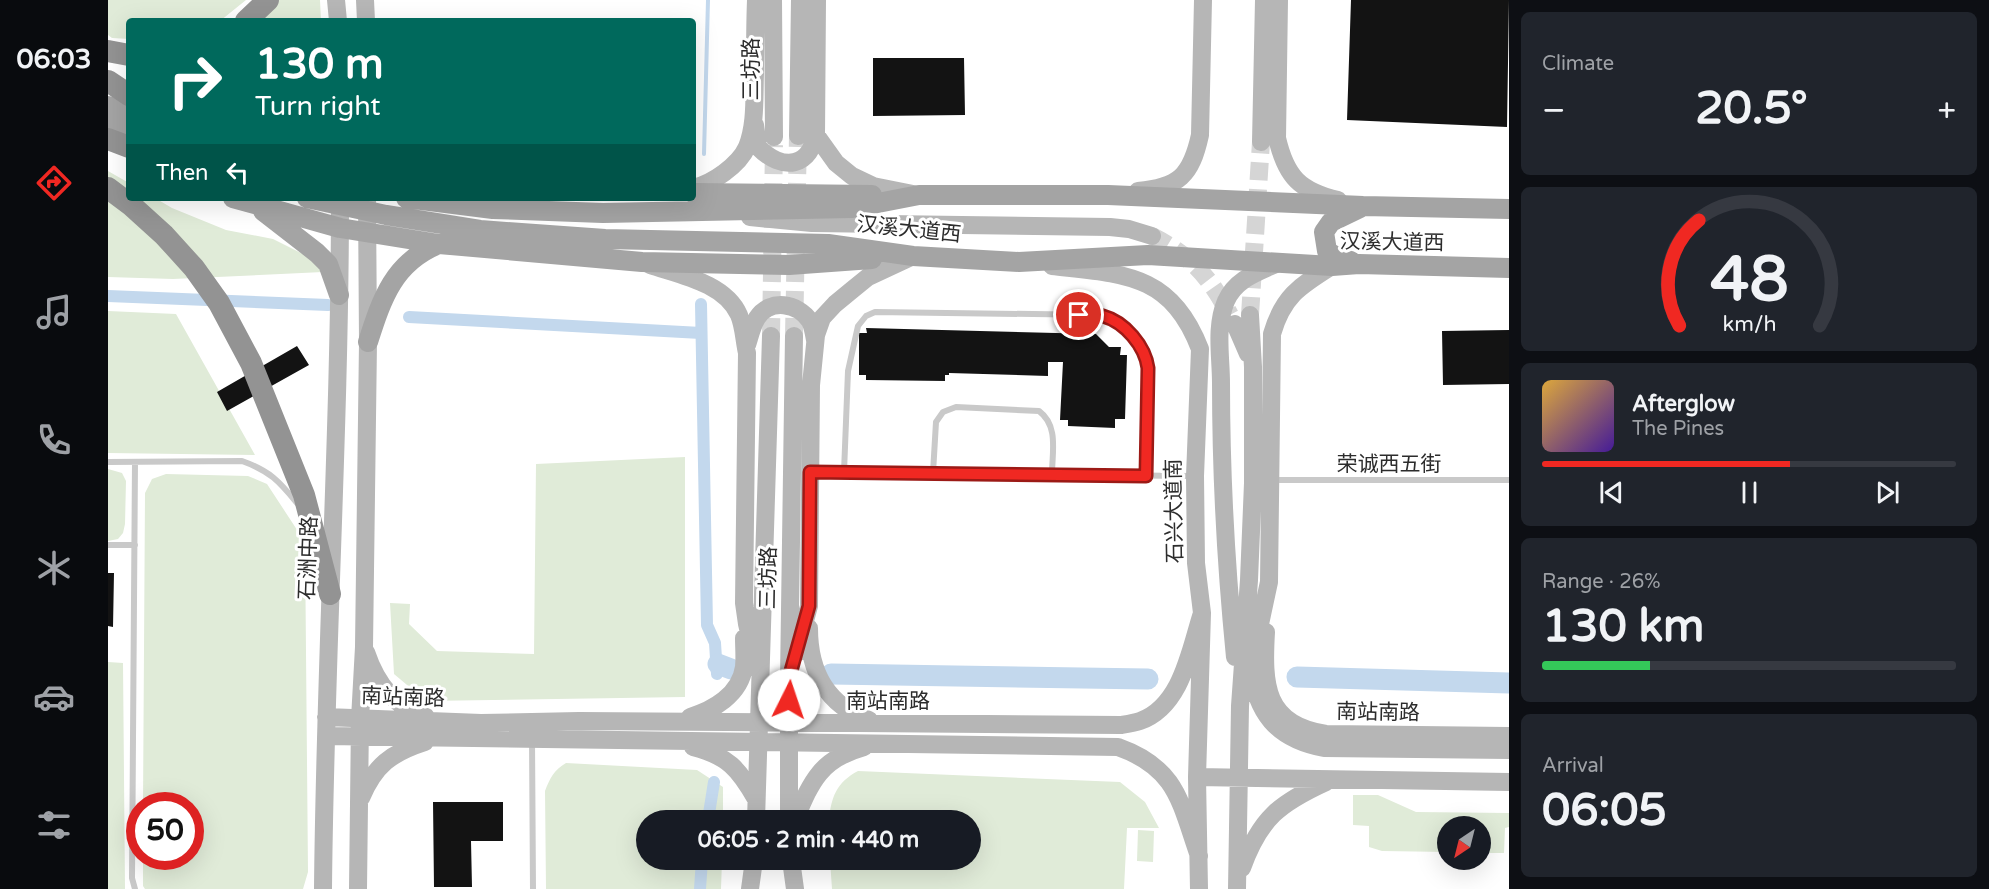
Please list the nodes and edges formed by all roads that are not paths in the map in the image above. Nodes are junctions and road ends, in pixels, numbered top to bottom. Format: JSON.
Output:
{"nodes":[{"id":1,"x":268,"y":0,"type":"edge"},
{"id":2,"x":336,"y":0,"type":"edge"},
{"id":3,"x":365,"y":0,"type":"edge"},
{"id":4,"x":756,"y":0,"type":"edge"},
{"id":5,"x":773,"y":0,"type":"edge"},
{"id":6,"x":800,"y":0,"type":"edge"},
{"id":7,"x":817,"y":0,"type":"edge"},
{"id":8,"x":1203,"y":0,"type":"edge"},
{"id":9,"x":1264,"y":0,"type":"edge"},
{"id":10,"x":1280,"y":0,"type":"edge"},
{"id":11,"x":249,"y":18,"type":"edge"},
{"id":12,"x":338,"y":18,"type":"edge"},
{"id":13,"x":366,"y":18,"type":"edge"},
{"id":14,"x":108,"y":51,"type":"edge"},
{"id":15,"x":126,"y":54,"type":"edge"},
{"id":16,"x":108,"y":81,"type":"edge"},
{"id":17,"x":126,"y":90,"type":"edge"},
{"id":18,"x":108,"y":106,"type":"edge"},
{"id":19,"x":126,"y":112,"type":"edge"},
{"id":20,"x":754,"y":118,"type":"junction"},
{"id":21,"x":108,"y":123,"type":"edge"},
{"id":22,"x":126,"y":131,"type":"edge"},
{"id":23,"x":807,"y":133,"type":"junction"},
{"id":24,"x":774,"y":137,"type":"tunnel mouth"},
{"id":25,"x":108,"y":139,"type":"edge"},
{"id":26,"x":1261,"y":142,"type":"tunnel mouth"},
{"id":27,"x":126,"y":146,"type":"edge"},
{"id":28,"x":108,"y":149,"type":"edge"},
{"id":29,"x":126,"y":157,"type":"edge"},
{"id":30,"x":696,"y":187,"type":"edge"},
{"id":31,"x":108,"y":188,"type":"edge"},
{"id":32,"x":920,"y":195,"type":"junction"},
{"id":33,"x":1108,"y":195,"type":"junction"},
{"id":34,"x":242,"y":201,"type":"edge"},
{"id":35,"x":321,"y":201,"type":"edge"},
{"id":36,"x":340,"y":201,"type":"edge"},
{"id":37,"x":367,"y":201,"type":"edge"},
{"id":38,"x":406,"y":201,"type":"edge"},
{"id":39,"x":430,"y":201,"type":"edge"},
{"id":40,"x":696,"y":202,"type":"edge"},
{"id":41,"x":256,"y":206,"type":"junction"},
{"id":42,"x":1363,"y":207,"type":"junction"},
{"id":43,"x":1509,"y":209,"type":"edge"},
{"id":44,"x":340,"y":228,"type":"junction"},
{"id":45,"x":367,"y":234,"type":"junction"},
{"id":46,"x":1152,"y":236,"type":"tunnel mouth"},
{"id":47,"x":433,"y":243,"type":"junction"},
{"id":48,"x":913,"y":256,"type":"junction"},
{"id":49,"x":1282,"y":261,"type":"junction"},
{"id":50,"x":642,"y":262,"type":"junction"},
{"id":51,"x":1019,"y":262,"type":"junction"},
{"id":52,"x":1359,"y":264,"type":"junction"},
{"id":53,"x":1332,"y":266,"type":"junction"},
{"id":54,"x":1509,"y":268,"type":"edge"},
{"id":55,"x":339,"y":295,"type":"junction"},
{"id":56,"x":1235,"y":324,"type":"junction"},
{"id":57,"x":771,"y":336,"type":"tunnel mouth"},
{"id":58,"x":794,"y":336,"type":"tunnel mouth"},
{"id":59,"x":338,"y":339,"type":"junction"},
{"id":60,"x":815,"y":340,"type":"junction"},
{"id":61,"x":368,"y":342,"type":"junction"},
{"id":62,"x":1200,"y":349,"type":"junction"},
{"id":63,"x":746,"y":350,"type":"junction"},
{"id":64,"x":108,"y":462,"type":"edge"},
{"id":65,"x":135,"y":462,"type":"junction"},
{"id":66,"x":810,"y":472,"type":"junction"},
{"id":67,"x":844,"y":472,"type":"junction"},
{"id":68,"x":933,"y":473,"type":"junction"},
{"id":69,"x":1052,"y":475,"type":"junction"},
{"id":70,"x":1146,"y":476,"type":"junction"},
{"id":71,"x":1195,"y":476,"type":"junction"},
{"id":72,"x":1270,"y":480,"type":"junction"},
{"id":73,"x":1509,"y":480,"type":"edge"},
{"id":74,"x":311,"y":520,"type":"junction"},
{"id":75,"x":108,"y":545,"type":"edge"},
{"id":76,"x":135,"y":545,"type":"junction"},
{"id":77,"x":1269,"y":582,"type":"junction"},
{"id":78,"x":330,"y":594,"type":"junction"},
{"id":79,"x":744,"y":603,"type":"junction"},
{"id":80,"x":809,"y":606,"type":"junction"},
{"id":81,"x":1202,"y":613,"type":"junction"},
{"id":82,"x":1246,"y":624,"type":"junction"},
{"id":83,"x":364,"y":646,"type":"junction"},
{"id":84,"x":1250,"y":667,"type":"junction"},
{"id":85,"x":759,"y":676,"type":"junction"},
{"id":86,"x":789,"y":678,"type":"junction"},
{"id":87,"x":1240,"y":706,"type":"junction"},
{"id":88,"x":676,"y":722,"type":"junction"},
{"id":89,"x":759,"y":722,"type":"junction"},
{"id":90,"x":789,"y":722,"type":"junction"},
{"id":91,"x":888,"y":723,"type":"junction"},
{"id":92,"x":326,"y":727,"type":"junction"},
{"id":93,"x":360,"y":727,"type":"junction"},
{"id":94,"x":439,"y":729,"type":"junction"},
{"id":95,"x":1509,"y":736,"type":"edge"},
{"id":96,"x":532,"y":738,"type":"junction"},
{"id":97,"x":665,"y":740,"type":"junction"},
{"id":98,"x":758,"y":742,"type":"junction"},
{"id":99,"x":789,"y":742,"type":"junction"},
{"id":100,"x":882,"y":743,"type":"junction"},
{"id":101,"x":1509,"y":750,"type":"edge"},
{"id":102,"x":1197,"y":777,"type":"junction"},
{"id":103,"x":1239,"y":777,"type":"junction"},
{"id":104,"x":1332,"y":779,"type":"junction"},
{"id":105,"x":1509,"y":782,"type":"edge"},
{"id":106,"x":757,"y":801,"type":"junction"},
{"id":107,"x":359,"y":802,"type":"junction"},
{"id":108,"x":757,"y":810,"type":"edge"},
{"id":109,"x":789,"y":810,"type":"edge"},
{"id":110,"x":799,"y":810,"type":"edge"},
{"id":111,"x":1199,"y":856,"type":"junction"},
{"id":112,"x":753,"y":870,"type":"edge"},
{"id":113,"x":756,"y":870,"type":"edge"},
{"id":114,"x":789,"y":870,"type":"edge"},
{"id":115,"x":792,"y":870,"type":"edge"},
{"id":116,"x":1237,"y":886,"type":"edge"},
{"id":117,"x":135,"y":889,"type":"edge"},
{"id":118,"x":323,"y":889,"type":"edge"},
{"id":119,"x":358,"y":889,"type":"edge"},
{"id":120,"x":533,"y":889,"type":"edge"},
{"id":121,"x":750,"y":889,"type":"edge"},
{"id":122,"x":757,"y":889,"type":"edge"},
{"id":123,"x":788,"y":889,"type":"edge"},
{"id":124,"x":795,"y":889,"type":"edge"},
{"id":125,"x":1199,"y":889,"type":"edge"}],
"edges":[{"from":1,"to":11,"type":"highway"},
{"from":2,"to":12,"type":"main road"},
{"from":3,"to":13,"type":"main road"},
{"from":4,"to":20,"type":"main road"},
{"from":5,"to":24,"type":"main road","name":"三坊路"},
{"from":6,"to":23,"type":"main road"},
{"from":7,"to":23,"type":"main road"},
{"from":8,"to":33,"type":"main road"},
{"from":9,"to":26,"type":"main road"},
{"from":10,"to":42,"type":"main road"},
{"from":14,"to":15,"type":"highway"},
{"from":16,"to":17,"type":"highway"},
{"from":18,"to":19,"type":"main road"},
{"from":20,"to":23,"type":"main road"},
{"from":20,"to":30,"type":"main road"},
{"from":21,"to":22,"type":"main road"},
{"from":23,"to":32,"type":"main road"},
{"from":25,"to":27,"type":"highway"},
{"from":28,"to":29,"type":"main road"},
{"from":31,"to":74,"type":"highway"},
{"from":32,"to":33,"type":"main road","name":"汉溪大道西"},
{"from":32,"to":40,"type":"main road","name":"汉溪大道西"},
{"from":33,"to":42,"type":"main road","name":"汉溪大道西"},
{"from":34,"to":41,"type":"main road"},
{"from":35,"to":48,"type":"main road","name":"汉溪大道西"},
{"from":36,"to":44,"type":"main road","name":"石洲中路"},
{"from":37,"to":45,"type":"main road"},
{"from":38,"to":47,"type":"main road"},
{"from":39,"to":40,"type":"main road","name":"汉溪大道西"},
{"from":40,"to":46,"type":"main road"},
{"from":41,"to":44,"type":"main road"},
{"from":41,"to":55,"type":"main road"},
{"from":42,"to":43,"type":"main road","name":"汉溪大道西"},
{"from":42,"to":52,"type":"main road"},
{"from":44,"to":45,"type":"main road"},
{"from":44,"to":55,"type":"main road","name":"石洲中路"},
{"from":45,"to":47,"type":"main road"},
{"from":45,"to":61,"type":"main road"},
{"from":47,"to":50,"type":"main road"},
{"from":47,"to":61,"type":"main road"},
{"from":48,"to":50,"type":"main road"},
{"from":48,"to":51,"type":"main road","name":"汉溪大道西"},
{"from":48,"to":60,"type":"main road"},
{"from":49,"to":51,"type":"main road","name":"汉溪大道西"},
{"from":49,"to":53,"type":"main road","name":"汉溪大道西"},
{"from":49,"to":56,"type":"main road"},
{"from":50,"to":63,"type":"main road"},
{"from":51,"to":62,"type":"main road","name":"石兴大道南"},
{"from":52,"to":53,"type":"main road","name":"汉溪大道西"},
{"from":52,"to":54,"type":"main road","name":"汉溪大道西"},
{"from":53,"to":72,"type":"main road"},
{"from":55,"to":59,"type":"main road","name":"石洲中路"},
{"from":56,"to":62,"type":"main road"},
{"from":56,"to":82,"type":"main road"},
{"from":56,"to":87,"type":"main road"},
{"from":57,"to":85,"type":"main road","name":"三坊路"},
{"from":58,"to":86,"type":"main road","name":"三坊路"},
{"from":59,"to":61,"type":"main road"},
{"from":59,"to":78,"type":"main road","name":"石洲中路"},
{"from":60,"to":63,"type":"main road"},
{"from":60,"to":66,"type":"main road"},
{"from":61,"to":83,"type":"main road"},
{"from":62,"to":71,"type":"main road","name":"石兴大道南"},
{"from":63,"to":79,"type":"main road"},
{"from":64,"to":65,"type":"lane"},
{"from":65,"to":74,"type":"lane"},
{"from":65,"to":76,"type":"lane"},
{"from":66,"to":67,"type":"lane"},
{"from":66,"to":80,"type":"main road"},
{"from":67,"to":68,"type":"lane"},
{"from":67,"to":70,"type":"lane"},
{"from":68,"to":69,"type":"lane"},
{"from":68,"to":69,"type":"lane"},
{"from":69,"to":70,"type":"lane"},
{"from":70,"to":71,"type":"lane"},
{"from":71,"to":81,"type":"main road","name":"石兴大道南"},
{"from":72,"to":73,"type":"lane","name":"荣诚西五街"},
{"from":72,"to":77,"type":"main road"},
{"from":74,"to":78,"type":"highway"},
{"from":75,"to":76,"type":"lane"},
{"from":76,"to":117,"type":"lane"},
{"from":77,"to":84,"type":"main road"},
{"from":77,"to":95,"type":"main road","name":"南站南路"},
{"from":78,"to":92,"type":"main road","name":"石洲中路"},
{"from":79,"to":85,"type":"main road"},
{"from":79,"to":88,"type":"main road"},
{"from":80,"to":86,"type":"main road"},
{"from":80,"to":91,"type":"main road"},
{"from":81,"to":91,"type":"main road","name":"南站南路"},
{"from":81,"to":102,"type":"main road","name":"石兴大道南"},
{"from":82,"to":84,"type":"main road"},
{"from":82,"to":87,"type":"main road"},
{"from":83,"to":93,"type":"main road"},
{"from":83,"to":94,"type":"main road"},
{"from":84,"to":87,"type":"main road"},
{"from":84,"to":101,"type":"main road"},
{"from":85,"to":89,"type":"main road","name":"三坊路"},
{"from":86,"to":90,"type":"main road","name":"三坊路"},
{"from":87,"to":103,"type":"main road"},
{"from":88,"to":89,"type":"main road","name":"南站南路"},
{"from":88,"to":94,"type":"main road","name":"南站南路"},
{"from":89,"to":90,"type":"main road","name":"南站南路"},
{"from":89,"to":98,"type":"main road","name":"三坊路"},
{"from":90,"to":91,"type":"main road","name":"南站南路"},
{"from":90,"to":99,"type":"main road","name":"三坊路"},
{"from":92,"to":93,"type":"main road","name":"南站南路"},
{"from":92,"to":118,"type":"main road","name":"石洲中路"},
{"from":93,"to":94,"type":"main road","name":"南站南路"},
{"from":93,"to":107,"type":"main road"},
{"from":94,"to":96,"type":"main road","name":"南站南路"},
{"from":94,"to":107,"type":"main road"},
{"from":96,"to":97,"type":"main road","name":"南站南路"},
{"from":96,"to":120,"type":"lane"},
{"from":97,"to":98,"type":"main road","name":"南站南路"},
{"from":97,"to":106,"type":"main road"},
{"from":98,"to":99,"type":"main road","name":"南站南路"},
{"from":98,"to":106,"type":"main road","name":"三坊路"},
{"from":99,"to":100,"type":"main road","name":"南站南路"},
{"from":99,"to":109,"type":"main road","name":"三坊路"},
{"from":100,"to":110,"type":"main road"},
{"from":100,"to":111,"type":"main road","name":"南站南路"},
{"from":102,"to":103,"type":"main road"},
{"from":102,"to":111,"type":"main road","name":"石兴大道南"},
{"from":103,"to":104,"type":"main road"},
{"from":103,"to":116,"type":"main road"},
{"from":104,"to":105,"type":"main road"},
{"from":104,"to":116,"type":"main road"},
{"from":106,"to":108,"type":"main road","name":"三坊路"},
{"from":107,"to":119,"type":"main road"},
{"from":111,"to":125,"type":"main road","name":"石兴大道南"},
{"from":112,"to":121,"type":"main road"},
{"from":113,"to":122,"type":"main road"},
{"from":114,"to":123,"type":"main road"},
{"from":115,"to":124,"type":"main road"}]}
